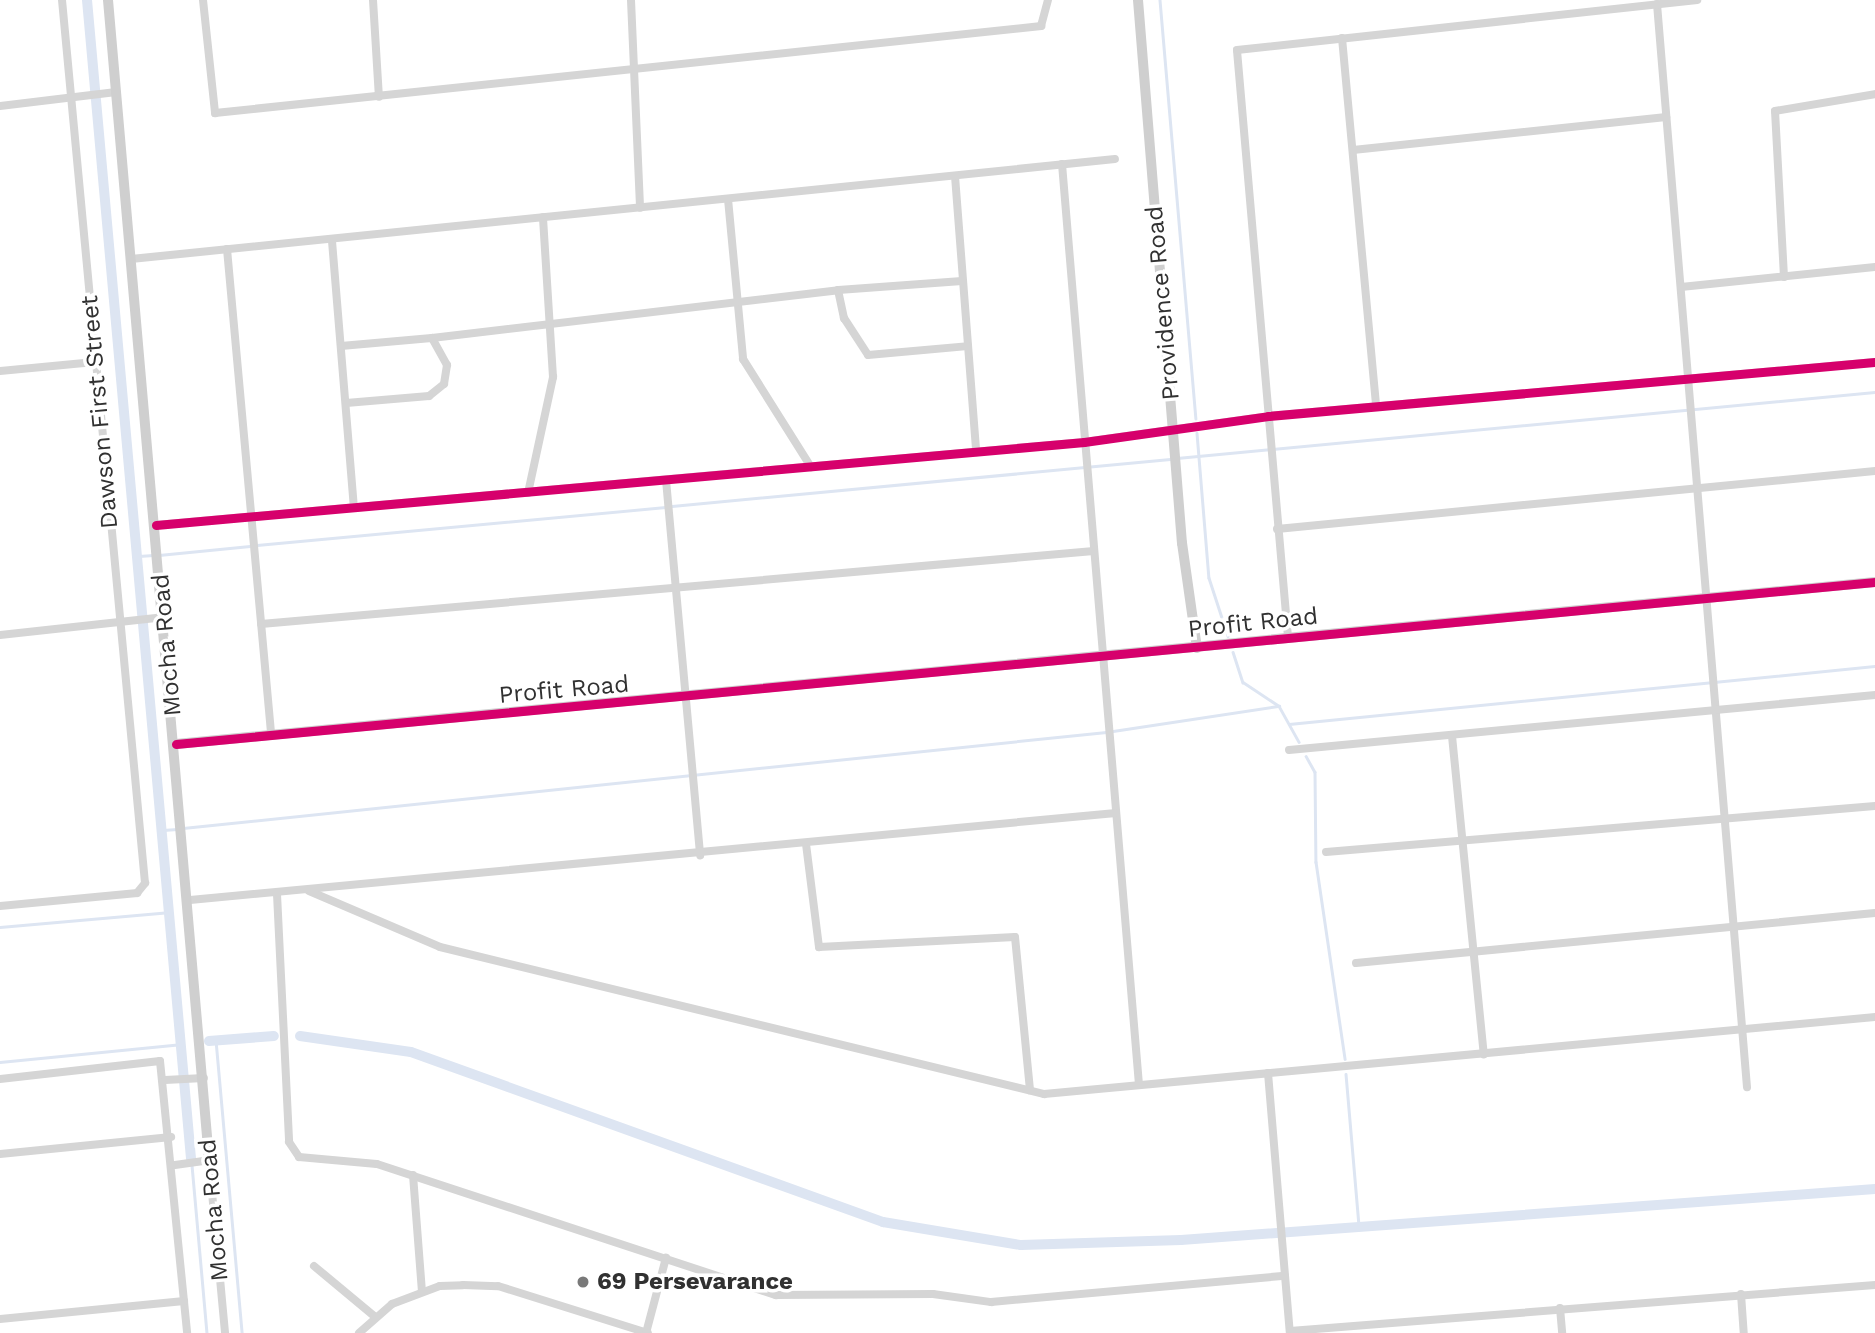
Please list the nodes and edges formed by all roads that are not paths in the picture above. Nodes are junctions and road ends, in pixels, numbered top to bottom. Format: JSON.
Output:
{"nodes":[{"id":1,"x":62,"y":0,"type":"edge"},
{"id":2,"x":108,"y":0,"type":"edge"},
{"id":3,"x":203,"y":0,"type":"edge"},
{"id":4,"x":373,"y":0,"type":"edge"},
{"id":5,"x":631,"y":0,"type":"edge"},
{"id":6,"x":1048,"y":0,"type":"edge"},
{"id":7,"x":1138,"y":0,"type":"edge"},
{"id":8,"x":1697,"y":0,"type":"edge"},
{"id":9,"x":1657,"y":4,"type":"junction"},
{"id":10,"x":1342,"y":38,"type":"junction"},
{"id":11,"x":634,"y":71,"type":"junction"},
{"id":12,"x":110,"y":92,"type":"junction"},
{"id":13,"x":1875,"y":94,"type":"edge"},
{"id":14,"x":379,"y":97,"type":"junction"},
{"id":15,"x":71,"y":98,"type":"junction"},
{"id":16,"x":1875,"y":104,"type":"edge"},
{"id":17,"x":0,"y":106,"type":"edge"},
{"id":18,"x":1666,"y":117,"type":"junction"},
{"id":19,"x":1353,"y":150,"type":"junction"},
{"id":20,"x":1115,"y":159,"type":"dead end"},
{"id":21,"x":1062,"y":164,"type":"junction"},
{"id":22,"x":955,"y":176,"type":"junction"},
{"id":23,"x":728,"y":199,"type":"junction"},
{"id":24,"x":640,"y":208,"type":"junction"},
{"id":25,"x":543,"y":217,"type":"junction"},
{"id":26,"x":332,"y":241,"type":"junction"},
{"id":27,"x":227,"y":249,"type":"junction"},
{"id":28,"x":131,"y":259,"type":"junction"},
{"id":29,"x":1875,"y":267,"type":"edge"},
{"id":30,"x":1784,"y":278,"type":"junction"},
{"id":31,"x":962,"y":281,"type":"junction"},
{"id":32,"x":1681,"y":287,"type":"junction"},
{"id":33,"x":838,"y":290,"type":"junction"},
{"id":34,"x":737,"y":302,"type":"junction"},
{"id":35,"x":552,"y":321,"type":"junction"},
{"id":36,"x":432,"y":338,"type":"junction"},
{"id":37,"x":341,"y":346,"type":"junction"},
{"id":38,"x":968,"y":346,"type":"junction"},
{"id":39,"x":95,"y":362,"type":"junction"},
{"id":40,"x":1875,"y":362,"type":"edge"},
{"id":41,"x":0,"y":372,"type":"edge"},
{"id":42,"x":1690,"y":378,"type":"junction"},
{"id":43,"x":346,"y":403,"type":"junction"},
{"id":44,"x":1376,"y":405,"type":"junction"},
{"id":45,"x":1268,"y":416,"type":"junction"},
{"id":46,"x":1174,"y":428,"type":"junction"},
{"id":47,"x":1084,"y":442,"type":"junction"},
{"id":48,"x":976,"y":452,"type":"junction"},
{"id":49,"x":811,"y":467,"type":"junction"},
{"id":50,"x":1875,"y":471,"type":"edge"},
{"id":51,"x":666,"y":480,"type":"junction"},
{"id":52,"x":1698,"y":487,"type":"junction"},
{"id":53,"x":528,"y":492,"type":"junction"},
{"id":54,"x":354,"y":508,"type":"junction"},
{"id":55,"x":251,"y":516,"type":"junction"},
{"id":56,"x":156,"y":525,"type":"junction"},
{"id":57,"x":1277,"y":528,"type":"junction"},
{"id":58,"x":1094,"y":551,"type":"junction"},
{"id":59,"x":1875,"y":582,"type":"edge"},
{"id":60,"x":676,"y":589,"type":"junction"},
{"id":61,"x":1706,"y":598,"type":"junction"},
{"id":62,"x":160,"y":618,"type":"junction"},
{"id":63,"x":120,"y":624,"type":"junction"},
{"id":64,"x":261,"y":624,"type":"junction"},
{"id":65,"x":0,"y":635,"type":"edge"},
{"id":66,"x":1287,"y":638,"type":"junction"},
{"id":67,"x":1196,"y":648,"type":"junction"},
{"id":68,"x":1103,"y":661,"type":"junction"},
{"id":69,"x":1875,"y":695,"type":"edge"},
{"id":70,"x":684,"y":698,"type":"junction"},
{"id":71,"x":1715,"y":709,"type":"junction"},
{"id":72,"x":271,"y":735,"type":"junction"},
{"id":73,"x":1452,"y":736,"type":"junction"},
{"id":74,"x":176,"y":744,"type":"junction"},
{"id":75,"x":1289,"y":750,"type":"dead end"},
{"id":76,"x":1875,"y":806,"type":"edge"},
{"id":77,"x":1116,"y":813,"type":"junction"},
{"id":78,"x":1726,"y":817,"type":"junction"},
{"id":79,"x":1462,"y":839,"type":"junction"},
{"id":80,"x":806,"y":844,"type":"junction"},
{"id":81,"x":1326,"y":852,"type":"dead end"},
{"id":82,"x":700,"y":855,"type":"junction"},
{"id":83,"x":309,"y":891,"type":"junction"},
{"id":84,"x":277,"y":894,"type":"junction"},
{"id":85,"x":190,"y":900,"type":"junction"},
{"id":86,"x":0,"y":906,"type":"edge"},
{"id":87,"x":1875,"y":913,"type":"edge"},
{"id":88,"x":1735,"y":928,"type":"junction"},
{"id":89,"x":1473,"y":950,"type":"junction"},
{"id":90,"x":1356,"y":962,"type":"dead end"},
{"id":91,"x":1875,"y":1017,"type":"edge"},
{"id":92,"x":1742,"y":1030,"type":"junction"},
{"id":93,"x":1484,"y":1054,"type":"junction"},
{"id":94,"x":1268,"y":1073,"type":"junction"},
{"id":95,"x":200,"y":1078,"type":"junction"},
{"id":96,"x":0,"y":1079,"type":"edge"},
{"id":97,"x":165,"y":1080,"type":"junction"},
{"id":98,"x":1139,"y":1085,"type":"junction"},
{"id":99,"x":1747,"y":1087,"type":"dead end"},
{"id":100,"x":1030,"y":1090,"type":"junction"},
{"id":101,"x":171,"y":1137,"type":"junction"},
{"id":102,"x":0,"y":1154,"type":"edge"},
{"id":103,"x":209,"y":1160,"type":"junction"},
{"id":104,"x":175,"y":1165,"type":"junction"},
{"id":105,"x":413,"y":1175,"type":"junction"},
{"id":106,"x":666,"y":1258,"type":"junction"},
{"id":107,"x":314,"y":1266,"type":"dead end"},
{"id":108,"x":1285,"y":1276,"type":"junction"},
{"id":109,"x":1875,"y":1285,"type":"edge"},
{"id":110,"x":422,"y":1291,"type":"junction"},
{"id":111,"x":1741,"y":1294,"type":"junction"},
{"id":112,"x":184,"y":1301,"type":"junction"},
{"id":113,"x":1560,"y":1308,"type":"junction"},
{"id":114,"x":374,"y":1316,"type":"junction"},
{"id":115,"x":0,"y":1319,"type":"edge"},
{"id":116,"x":1290,"y":1332,"type":"edge"},
{"id":117,"x":187,"y":1333,"type":"edge"},
{"id":118,"x":225,"y":1333,"type":"edge"},
{"id":119,"x":359,"y":1333,"type":"edge"},
{"id":120,"x":647,"y":1333,"type":"edge"},
{"id":121,"x":1562,"y":1333,"type":"edge"},
{"id":122,"x":1744,"y":1333,"type":"edge"}],
"edges":[{"from":1,"to":15,"type":"street","name":"Dawson First Street"},
{"from":2,"to":12,"type":"street","name":"Mocha Road"},
{"from":3,"to":14,"type":"street"},
{"from":4,"to":14,"type":"street"},
{"from":5,"to":11,"type":"street"},
{"from":6,"to":11,"type":"street"},
{"from":7,"to":46,"type":"street","name":"Providence Road"},
{"from":8,"to":9,"type":"street"},
{"from":9,"to":10,"type":"street"},
{"from":9,"to":18,"type":"street"},
{"from":10,"to":19,"type":"street"},
{"from":10,"to":45,"type":"street"},
{"from":11,"to":14,"type":"street"},
{"from":11,"to":24,"type":"street"},
{"from":12,"to":15,"type":"street"},
{"from":12,"to":28,"type":"street","name":"Mocha Road"},
{"from":13,"to":16,"type":"street"},
{"from":13,"to":30,"type":"street"},
{"from":15,"to":17,"type":"street"},
{"from":15,"to":39,"type":"street","name":"Dawson First Street"},
{"from":18,"to":19,"type":"street"},
{"from":18,"to":32,"type":"street"},
{"from":19,"to":44,"type":"street"},
{"from":20,"to":21,"type":"street"},
{"from":21,"to":22,"type":"street"},
{"from":21,"to":47,"type":"street"},
{"from":22,"to":23,"type":"street"},
{"from":22,"to":31,"type":"street"},
{"from":23,"to":24,"type":"street"},
{"from":23,"to":34,"type":"street"},
{"from":24,"to":25,"type":"street"},
{"from":25,"to":26,"type":"street"},
{"from":25,"to":35,"type":"street"},
{"from":26,"to":27,"type":"street"},
{"from":26,"to":37,"type":"street"},
{"from":27,"to":28,"type":"street"},
{"from":27,"to":55,"type":"street"},
{"from":28,"to":56,"type":"street","name":"Mocha Road"},
{"from":29,"to":30,"type":"street"},
{"from":30,"to":32,"type":"street"},
{"from":31,"to":33,"type":"street"},
{"from":31,"to":38,"type":"street"},
{"from":32,"to":42,"type":"street"},
{"from":33,"to":34,"type":"street"},
{"from":33,"to":38,"type":"street"},
{"from":34,"to":35,"type":"street"},
{"from":34,"to":49,"type":"street"},
{"from":35,"to":36,"type":"street"},
{"from":35,"to":53,"type":"street"},
{"from":36,"to":37,"type":"street"},
{"from":36,"to":43,"type":"street"},
{"from":37,"to":43,"type":"street"},
{"from":38,"to":48,"type":"street"},
{"from":39,"to":41,"type":"street"},
{"from":39,"to":63,"type":"street","name":"Dawson First Street"},
{"from":40,"to":42,"type":"street"},
{"from":42,"to":44,"type":"street"},
{"from":42,"to":52,"type":"street"},
{"from":43,"to":54,"type":"street"},
{"from":44,"to":45,"type":"street"},
{"from":45,"to":46,"type":"street"},
{"from":45,"to":57,"type":"street"},
{"from":46,"to":47,"type":"street"},
{"from":46,"to":67,"type":"street","name":"Providence Road"},
{"from":47,"to":48,"type":"street"},
{"from":47,"to":58,"type":"street"},
{"from":48,"to":49,"type":"street"},
{"from":49,"to":51,"type":"street"},
{"from":50,"to":52,"type":"street"},
{"from":51,"to":53,"type":"street"},
{"from":51,"to":60,"type":"street"},
{"from":52,"to":57,"type":"street"},
{"from":52,"to":61,"type":"street"},
{"from":53,"to":54,"type":"street"},
{"from":54,"to":55,"type":"street"},
{"from":55,"to":56,"type":"street"},
{"from":55,"to":64,"type":"street"},
{"from":56,"to":62,"type":"street","name":"Mocha Road"},
{"from":57,"to":66,"type":"street"},
{"from":58,"to":60,"type":"street"},
{"from":58,"to":68,"type":"street"},
{"from":59,"to":61,"type":"street","name":"Profit Road"},
{"from":60,"to":64,"type":"street"},
{"from":60,"to":70,"type":"street"},
{"from":61,"to":66,"type":"street","name":"Profit Road"},
{"from":61,"to":71,"type":"street"},
{"from":62,"to":63,"type":"street"},
{"from":62,"to":74,"type":"street","name":"Mocha Road"},
{"from":63,"to":65,"type":"street"},
{"from":63,"to":86,"type":"street","name":"Dawson First Street"},
{"from":64,"to":72,"type":"street"},
{"from":66,"to":67,"type":"street","name":"Profit Road"},
{"from":67,"to":68,"type":"street","name":"Profit Road"},
{"from":68,"to":70,"type":"street","name":"Profit Road"},
{"from":68,"to":77,"type":"street"},
{"from":69,"to":71,"type":"street"},
{"from":70,"to":72,"type":"street","name":"Profit Road"},
{"from":70,"to":82,"type":"street"},
{"from":71,"to":73,"type":"street"},
{"from":71,"to":78,"type":"street"},
{"from":72,"to":74,"type":"street","name":"Profit Road"},
{"from":73,"to":75,"type":"street"},
{"from":73,"to":79,"type":"street"},
{"from":74,"to":85,"type":"street","name":"Mocha Road"},
{"from":76,"to":78,"type":"street"},
{"from":77,"to":80,"type":"street"},
{"from":77,"to":98,"type":"street"},
{"from":78,"to":79,"type":"street"},
{"from":78,"to":88,"type":"street"},
{"from":79,"to":81,"type":"street"},
{"from":79,"to":89,"type":"street"},
{"from":80,"to":82,"type":"street"},
{"from":80,"to":100,"type":"street"},
{"from":82,"to":83,"type":"street"},
{"from":83,"to":84,"type":"street"},
{"from":83,"to":100,"type":"street"},
{"from":84,"to":85,"type":"street"},
{"from":84,"to":105,"type":"street"},
{"from":85,"to":95,"type":"street","name":"Mocha Road"},
{"from":87,"to":88,"type":"street"},
{"from":88,"to":89,"type":"street"},
{"from":88,"to":92,"type":"street"},
{"from":89,"to":90,"type":"street"},
{"from":89,"to":93,"type":"street"},
{"from":91,"to":92,"type":"street"},
{"from":92,"to":93,"type":"street"},
{"from":92,"to":99,"type":"street"},
{"from":93,"to":94,"type":"street"},
{"from":94,"to":98,"type":"street"},
{"from":94,"to":108,"type":"street"},
{"from":95,"to":97,"type":"street"},
{"from":95,"to":103,"type":"street","name":"Mocha Road"},
{"from":96,"to":97,"type":"street"},
{"from":97,"to":101,"type":"street"},
{"from":98,"to":100,"type":"street"},
{"from":101,"to":102,"type":"street"},
{"from":101,"to":104,"type":"street"},
{"from":103,"to":104,"type":"street"},
{"from":103,"to":118,"type":"street","name":"Mocha Road"},
{"from":104,"to":112,"type":"street"},
{"from":105,"to":106,"type":"street"},
{"from":105,"to":110,"type":"street"},
{"from":106,"to":108,"type":"street"},
{"from":106,"to":120,"type":"street"},
{"from":107,"to":114,"type":"street"},
{"from":108,"to":116,"type":"street"},
{"from":109,"to":111,"type":"street"},
{"from":110,"to":114,"type":"street"},
{"from":110,"to":120,"type":"street"},
{"from":111,"to":113,"type":"street"},
{"from":111,"to":122,"type":"street"},
{"from":112,"to":115,"type":"street"},
{"from":112,"to":117,"type":"street"},
{"from":113,"to":116,"type":"street"},
{"from":113,"to":121,"type":"street"},
{"from":114,"to":119,"type":"street"}]}
